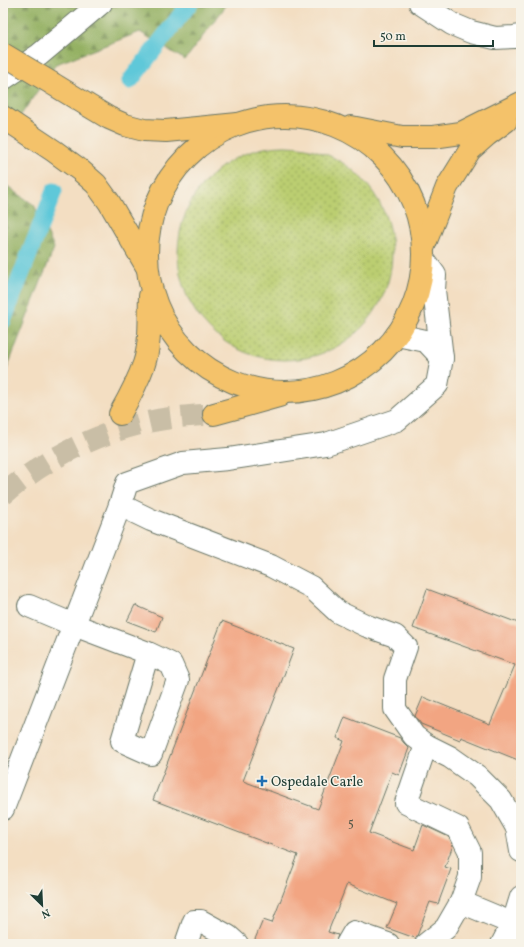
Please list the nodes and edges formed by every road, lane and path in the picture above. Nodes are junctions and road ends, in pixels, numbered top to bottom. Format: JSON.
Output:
{"nodes":[{"id":1,"x":101,"y":3,"type":"edge"},
{"id":2,"x":420,"y":3,"type":"edge"},
{"id":3,"x":521,"y":36,"type":"edge"},
{"id":4,"x":3,"y":54,"type":"edge"},
{"id":5,"x":3,"y":79,"type":"edge"},
{"id":6,"x":521,"y":103,"type":"edge"},
{"id":7,"x":521,"y":109,"type":"edge"},
{"id":8,"x":9,"y":120,"type":"edge"},
{"id":9,"x":330,"y":123,"type":"junction"},
{"id":10,"x":238,"y":124,"type":"junction"},
{"id":11,"x":424,"y":253,"type":"junction"},
{"id":12,"x":147,"y":267,"type":"junction"},
{"id":13,"x":151,"y":289,"type":"junction"},
{"id":14,"x":397,"y":335,"type":"junction"},
{"id":15,"x":442,"y":358,"type":"junction"},
{"id":16,"x":297,"y":392,"type":"junction"},
{"id":17,"x":120,"y":414,"type":"dead end"},
{"id":18,"x":214,"y":414,"type":"tunnel mouth"},
{"id":19,"x":120,"y":505,"type":"junction"},
{"id":20,"x":29,"y":606,"type":"dead end"},
{"id":21,"x":74,"y":625,"type":"junction"},
{"id":22,"x":148,"y":653,"type":"dead end"},
{"id":23,"x":426,"y":745,"type":"junction"},
{"id":24,"x":3,"y":809,"type":"edge"},
{"id":25,"x":521,"y":851,"type":"edge"},
{"id":26,"x":521,"y":897,"type":"edge"},
{"id":27,"x":461,"y":902,"type":"junction"},
{"id":28,"x":517,"y":925,"type":"edge"},
{"id":29,"x":186,"y":944,"type":"edge"},
{"id":30,"x":237,"y":944,"type":"edge"},
{"id":31,"x":347,"y":944,"type":"edge"},
{"id":32,"x":388,"y":944,"type":"edge"},
{"id":33,"x":426,"y":944,"type":"edge"},
{"id":34,"x":502,"y":944,"type":"edge"}],
"edges":[{"from":1,"to":5,"type":"street"},
{"from":2,"to":3,"type":"street"},
{"from":4,"to":10,"type":"main road","bridge":true},
{"from":6,"to":9,"type":"main road"},
{"from":7,"to":11,"type":"main road"},
{"from":8,"to":12,"type":"main road"},
{"from":9,"to":10,"type":"main road"},
{"from":9,"to":11,"type":"main road"},
{"from":10,"to":12,"type":"main road"},
{"from":11,"to":14,"type":"main road"},
{"from":11,"to":15,"type":"street"},
{"from":12,"to":13,"type":"main road"},
{"from":13,"to":16,"type":"main road"},
{"from":13,"to":17,"type":"main road"},
{"from":14,"to":15,"type":"street"},
{"from":14,"to":16,"type":"main road"},
{"from":15,"to":19,"type":"street"},
{"from":16,"to":18,"type":"main road"},
{"from":19,"to":21,"type":"street"},
{"from":19,"to":23,"type":"street"},
{"from":20,"to":21,"type":"street"},
{"from":21,"to":22,"type":"street"},
{"from":21,"to":24,"type":"street"},
{"from":23,"to":25,"type":"street"},
{"from":23,"to":27,"type":"street"},
{"from":26,"to":28,"type":"street"},
{"from":27,"to":28,"type":"street"},
{"from":27,"to":33,"type":"street"},
{"from":28,"to":34,"type":"street"},
{"from":29,"to":30,"type":"street"},
{"from":31,"to":32,"type":"street"}]}
